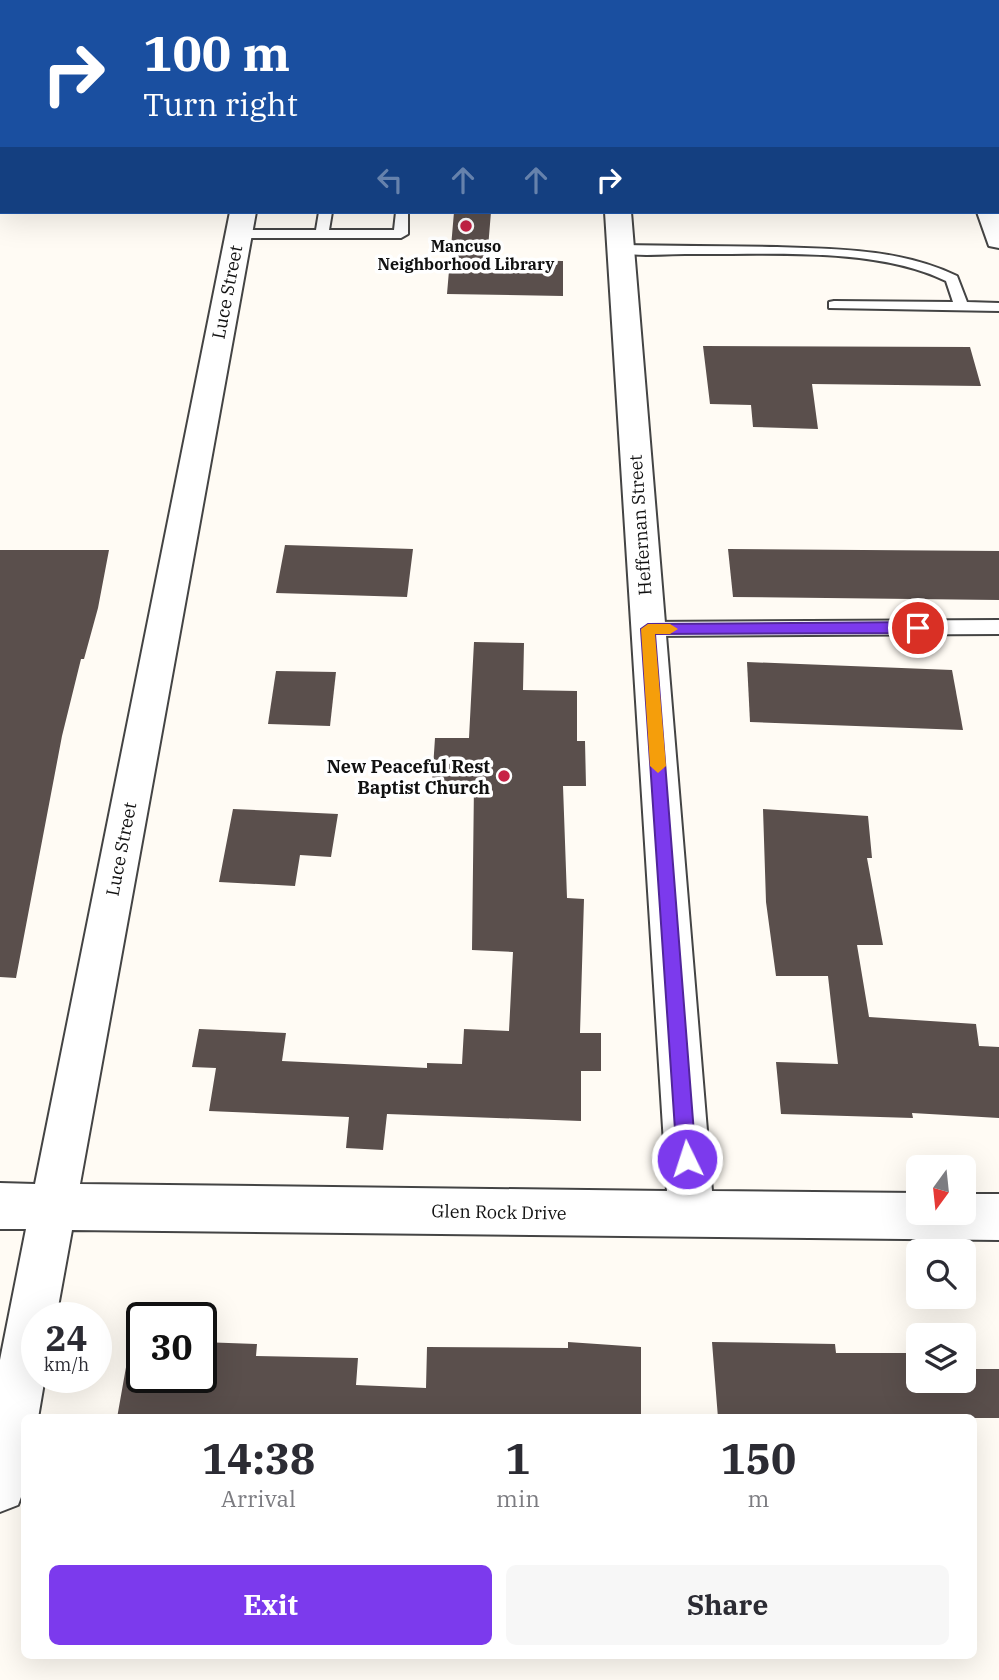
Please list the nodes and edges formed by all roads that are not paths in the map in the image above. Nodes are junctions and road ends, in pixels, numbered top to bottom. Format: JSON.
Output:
{"nodes":[{"id":1,"x":325,"y":214,"type":"edge"},
{"id":2,"x":402,"y":214,"type":"edge"},
{"id":3,"x":618,"y":214,"type":"edge"},
{"id":4,"x":991,"y":214,"type":"edge"},
{"id":5,"x":241,"y":223,"type":"edge"},
{"id":6,"x":322,"y":233,"type":"junction"},
{"id":7,"x":999,"y":240,"type":"edge"},
{"id":8,"x":620,"y":249,"type":"junction"},
{"id":9,"x":834,"y":305,"type":"dead end"},
{"id":10,"x":961,"y":306,"type":"junction"},
{"id":11,"x":999,"y":307,"type":"edge"},
{"id":12,"x":999,"y":627,"type":"edge"},
{"id":13,"x":648,"y":629,"type":"junction"},
{"id":14,"x":0,"y":1206,"type":"edge"},
{"id":15,"x":53,"y":1206,"type":"junction"},
{"id":16,"x":691,"y":1215,"type":"junction"},
{"id":17,"x":999,"y":1217,"type":"edge"},
{"id":18,"x":0,"y":1487,"type":"edge"}],
"edges":[{"from":1,"to":6,"type":"lane"},
{"from":2,"to":6,"type":"lane"},
{"from":3,"to":8,"type":"street","name":"Heffernan Street"},
{"from":4,"to":7,"type":"street"},
{"from":5,"to":6,"type":"lane"},
{"from":5,"to":15,"type":"street","name":"Luce Street"},
{"from":8,"to":10,"type":"lane"},
{"from":8,"to":13,"type":"street","name":"Heffernan Street"},
{"from":9,"to":10,"type":"lane"},
{"from":10,"to":11,"type":"lane"},
{"from":12,"to":13,"type":"lane"},
{"from":13,"to":16,"type":"street","name":"Heffernan Street"},
{"from":14,"to":15,"type":"street","name":"Glen Rock Drive"},
{"from":15,"to":16,"type":"street","name":"Glen Rock Drive"},
{"from":15,"to":18,"type":"street","name":"Luce Street"},
{"from":16,"to":17,"type":"street","name":"Glen Rock Drive"}]}
